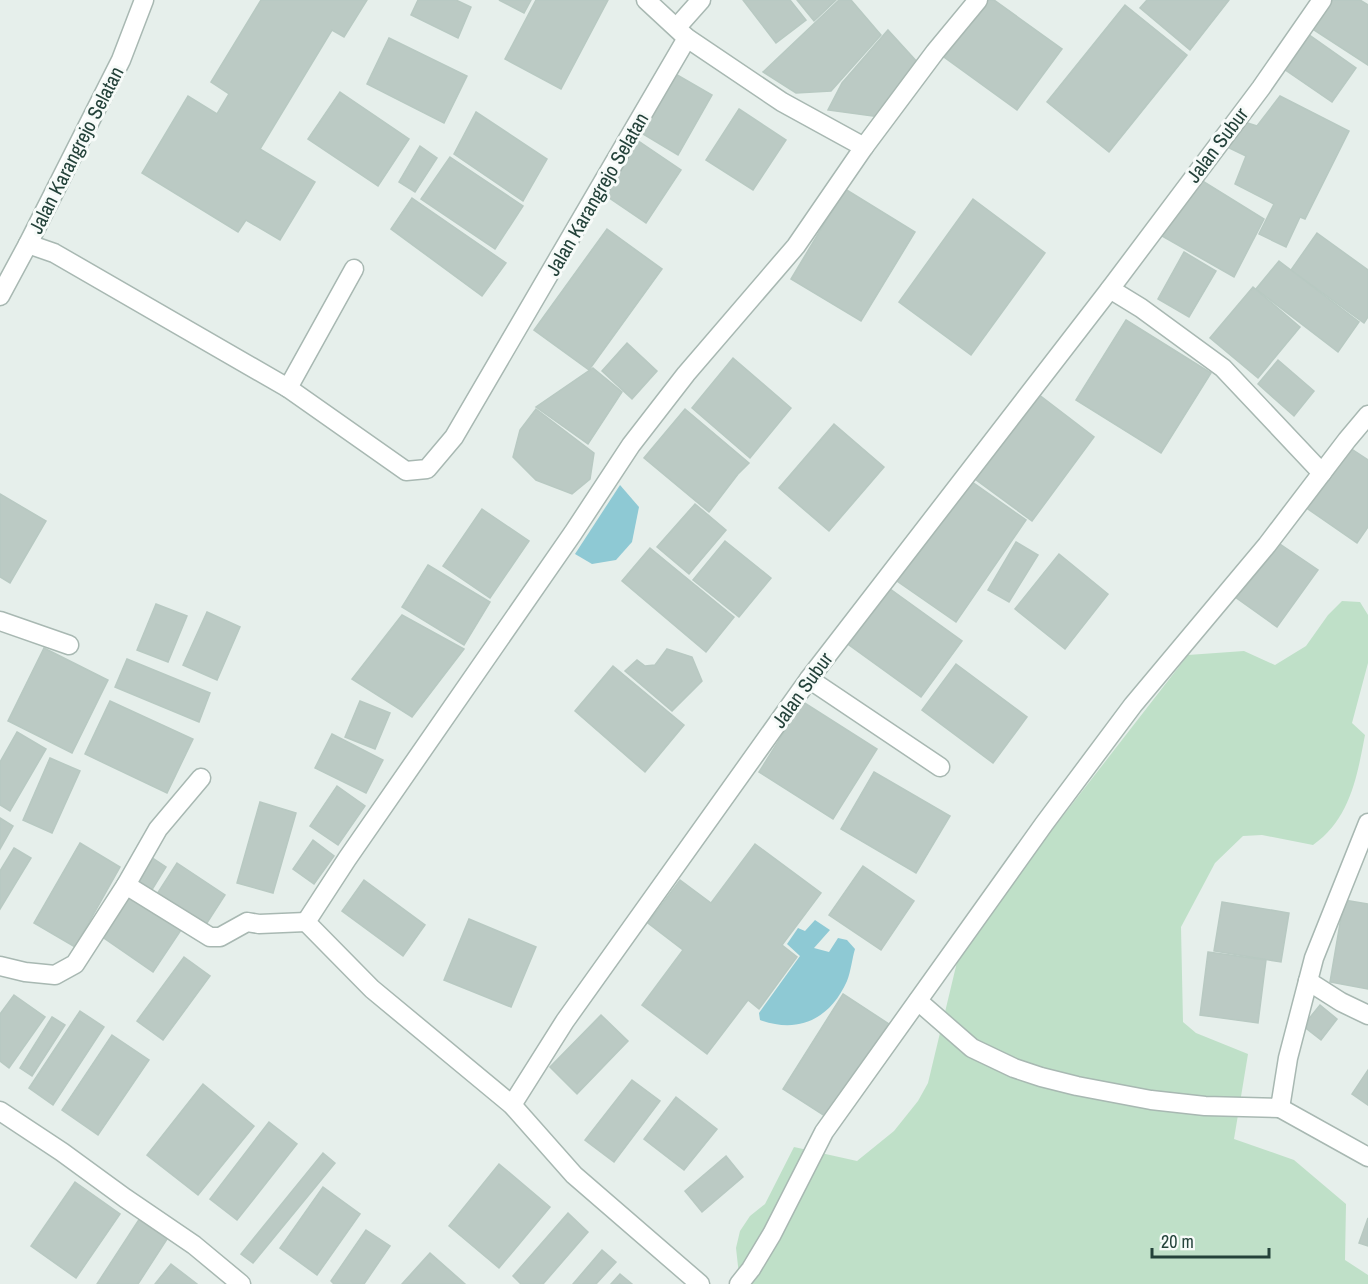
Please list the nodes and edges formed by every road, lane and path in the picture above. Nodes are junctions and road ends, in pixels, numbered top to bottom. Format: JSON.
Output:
{"nodes":[{"id":1,"x":144,"y":0,"type":"edge"},
{"id":2,"x":646,"y":0,"type":"edge"},
{"id":3,"x":701,"y":0,"type":"edge"},
{"id":4,"x":978,"y":0,"type":"edge"},
{"id":5,"x":1322,"y":0,"type":"edge"},
{"id":6,"x":682,"y":33,"type":"junction"},
{"id":7,"x":864,"y":147,"type":"junction"},
{"id":8,"x":28,"y":244,"type":"junction"},
{"id":9,"x":354,"y":269,"type":"dead end"},
{"id":10,"x":1110,"y":288,"type":"junction"},
{"id":11,"x":0,"y":296,"type":"edge"},
{"id":12,"x":288,"y":388,"type":"junction"},
{"id":13,"x":1368,"y":416,"type":"edge"},
{"id":14,"x":1322,"y":473,"type":"junction"},
{"id":15,"x":0,"y":621,"type":"edge"},
{"id":16,"x":69,"y":645,"type":"dead end"},
{"id":17,"x":809,"y":679,"type":"junction"},
{"id":18,"x":940,"y":767,"type":"dead end"},
{"id":19,"x":201,"y":778,"type":"dead end"},
{"id":20,"x":1368,"y":823,"type":"edge"},
{"id":21,"x":126,"y":885,"type":"junction"},
{"id":22,"x":306,"y":922,"type":"junction"},
{"id":23,"x":0,"y":966,"type":"edge"},
{"id":24,"x":1308,"y":981,"type":"junction"},
{"id":25,"x":918,"y":1001,"type":"junction"},
{"id":26,"x":1368,"y":1015,"type":"edge"},
{"id":27,"x":512,"y":1106,"type":"junction"},
{"id":28,"x":1280,"y":1108,"type":"junction"},
{"id":29,"x":0,"y":1111,"type":"edge"},
{"id":30,"x":1368,"y":1157,"type":"edge"},
{"id":31,"x":241,"y":1284,"type":"edge"},
{"id":32,"x":700,"y":1284,"type":"edge"},
{"id":33,"x":739,"y":1284,"type":"edge"}],
"edges":[{"from":1,"to":8,"type":"street","name":"Jalan Karangrejo Selatan"},
{"from":2,"to":6,"type":"street"},
{"from":3,"to":6,"type":"street","name":"Jalan Karangrejo Selatan"},
{"from":4,"to":7,"type":"street"},
{"from":5,"to":10,"type":"street","name":"Jalan Subur"},
{"from":6,"to":7,"type":"street"},
{"from":6,"to":12,"type":"street","name":"Jalan Karangrejo Selatan"},
{"from":7,"to":22,"type":"street"},
{"from":8,"to":11,"type":"street","name":"Jalan Karangrejo Selatan"},
{"from":8,"to":12,"type":"street","name":"Jalan Karangrejo Selatan"},
{"from":9,"to":12,"type":"street"},
{"from":10,"to":14,"type":"street"},
{"from":10,"to":17,"type":"street","name":"Jalan Subur"},
{"from":13,"to":14,"type":"street"},
{"from":14,"to":25,"type":"street"},
{"from":15,"to":16,"type":"street"},
{"from":17,"to":18,"type":"street"},
{"from":17,"to":27,"type":"street","name":"Jalan Subur"},
{"from":19,"to":21,"type":"street"},
{"from":20,"to":24,"type":"street"},
{"from":21,"to":22,"type":"street"},
{"from":21,"to":23,"type":"street"},
{"from":22,"to":27,"type":"street"},
{"from":24,"to":26,"type":"street"},
{"from":24,"to":28,"type":"street"},
{"from":25,"to":28,"type":"street"},
{"from":25,"to":33,"type":"street"},
{"from":27,"to":32,"type":"street"},
{"from":28,"to":30,"type":"street"},
{"from":29,"to":31,"type":"street"}]}
